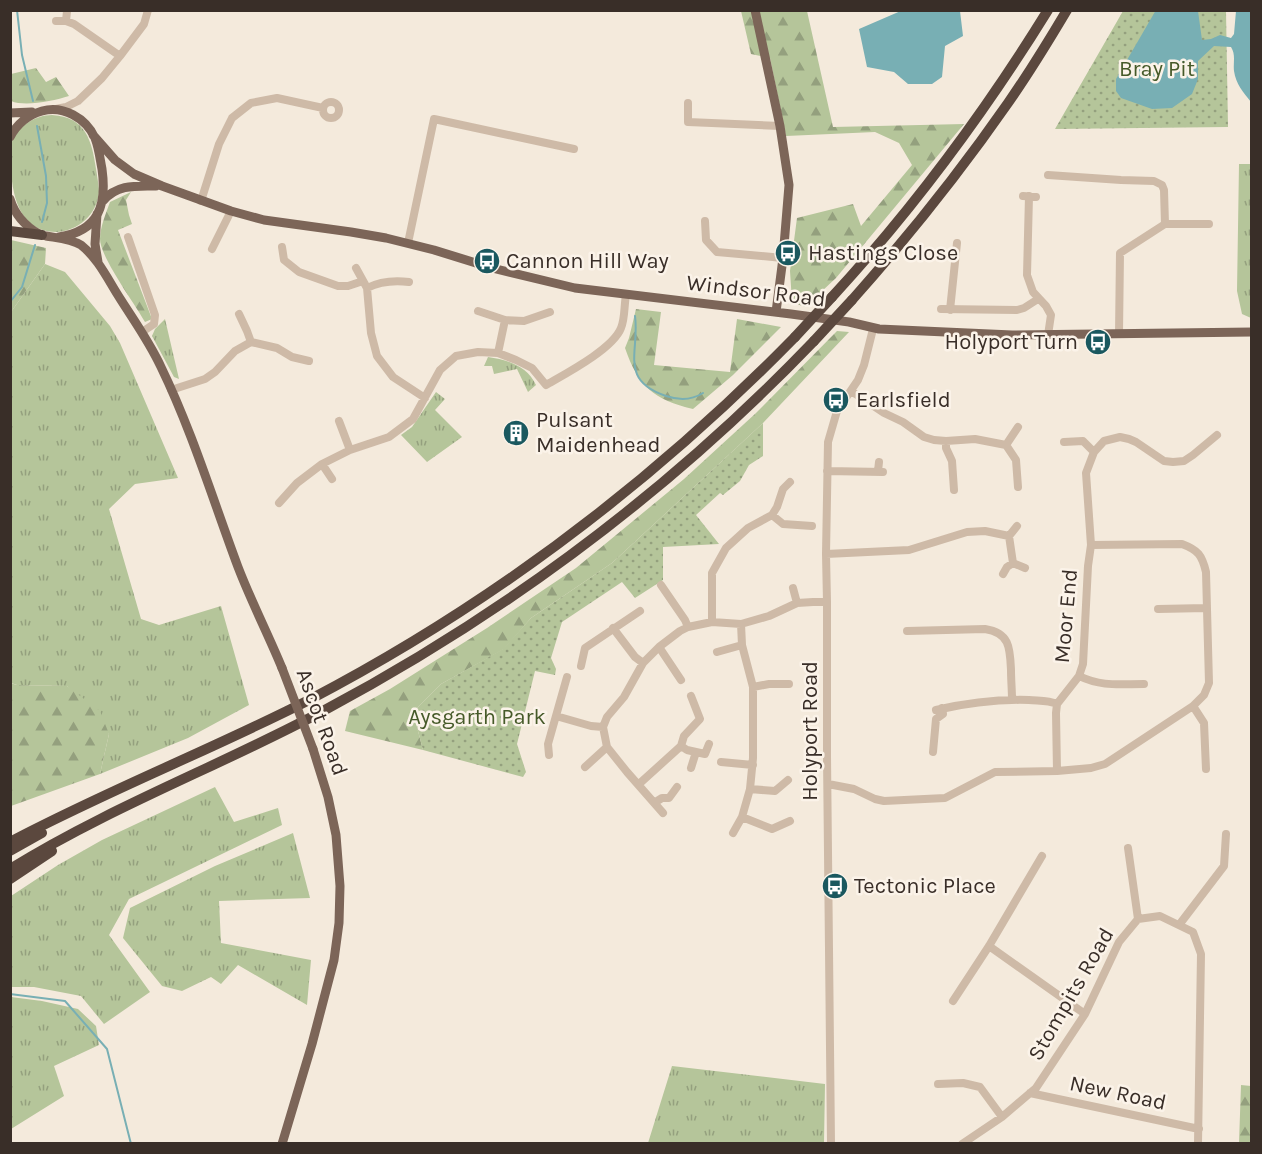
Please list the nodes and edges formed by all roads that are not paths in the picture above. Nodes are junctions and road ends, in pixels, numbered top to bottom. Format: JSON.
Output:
{"nodes":[{"id":1,"x":148,"y":10,"type":"edge"},
{"id":2,"x":755,"y":10,"type":"edge"},
{"id":3,"x":1048,"y":10,"type":"edge"},
{"id":4,"x":1067,"y":10,"type":"edge"},
{"id":5,"x":67,"y":11,"type":"edge"},
{"id":6,"x":56,"y":21,"type":"dead end"},
{"id":7,"x":66,"y":21,"type":"junction"},
{"id":8,"x":120,"y":56,"type":"junction"},
{"id":9,"x":78,"y":101,"type":"junction"},
{"id":10,"x":688,"y":103,"type":"dead end"},
{"id":11,"x":323,"y":108,"type":"dead end"},
{"id":12,"x":47,"y":110,"type":"junction"},
{"id":13,"x":10,"y":113,"type":"edge"},
{"id":14,"x":84,"y":123,"type":"junction"},
{"id":15,"x":780,"y":126,"type":"junction"},
{"id":16,"x":93,"y":135,"type":"junction"},
{"id":17,"x":10,"y":137,"type":"edge"},
{"id":18,"x":574,"y":149,"type":"dead end"},
{"id":19,"x":1048,"y":175,"type":"dead end"},
{"id":20,"x":162,"y":186,"type":"junction"},
{"id":21,"x":1029,"y":196,"type":"dead end"},
{"id":22,"x":10,"y":199,"type":"edge"},
{"id":23,"x":201,"y":201,"type":"junction"},
{"id":24,"x":102,"y":202,"type":"junction"},
{"id":25,"x":231,"y":211,"type":"junction"},
{"id":26,"x":97,"y":214,"type":"junction"},
{"id":27,"x":705,"y":221,"type":"dead end"},
{"id":28,"x":1165,"y":224,"type":"junction"},
{"id":29,"x":1209,"y":224,"type":"dead end"},
{"id":30,"x":10,"y":231,"type":"edge"},
{"id":31,"x":44,"y":236,"type":"junction"},
{"id":32,"x":128,"y":237,"type":"dead end"},
{"id":33,"x":408,"y":243,"type":"junction"},
{"id":34,"x":957,"y":243,"type":"dead end"},
{"id":35,"x":282,"y":247,"type":"dead end"},
{"id":36,"x":212,"y":249,"type":"dead end"},
{"id":37,"x":783,"y":258,"type":"junction"},
{"id":38,"x":99,"y":266,"type":"junction"},
{"id":39,"x":356,"y":268,"type":"dead end"},
{"id":40,"x":409,"y":282,"type":"dead end"},
{"id":41,"x":365,"y":284,"type":"junction"},
{"id":42,"x":626,"y":295,"type":"junction"},
{"id":43,"x":1038,"y":299,"type":"junction"},
{"id":44,"x":478,"y":311,"type":"dead end"},
{"id":45,"x":550,"y":312,"type":"dead end"},
{"id":46,"x":776,"y":312,"type":"junction"},
{"id":47,"x":239,"y":314,"type":"dead end"},
{"id":48,"x":505,"y":320,"type":"junction"},
{"id":49,"x":873,"y":329,"type":"junction"},
{"id":50,"x":142,"y":332,"type":"junction"},
{"id":51,"x":1251,"y":332,"type":"edge"},
{"id":52,"x":1119,"y":334,"type":"junction"},
{"id":53,"x":1048,"y":335,"type":"junction"},
{"id":54,"x":250,"y":342,"type":"junction"},
{"id":55,"x":498,"y":353,"type":"junction"},
{"id":56,"x":309,"y":361,"type":"dead end"},
{"id":57,"x":171,"y":390,"type":"junction"},
{"id":58,"x":851,"y":390,"type":"junction"},
{"id":59,"x":425,"y":398,"type":"junction"},
{"id":60,"x":339,"y":421,"type":"dead end"},
{"id":61,"x":1018,"y":427,"type":"dead end"},
{"id":62,"x":1218,"y":435,"type":"dead end"},
{"id":63,"x":946,"y":441,"type":"junction"},
{"id":64,"x":1064,"y":442,"type":"dead end"},
{"id":65,"x":1006,"y":445,"type":"junction"},
{"id":66,"x":350,"y":450,"type":"junction"},
{"id":67,"x":1094,"y":452,"type":"junction"},
{"id":68,"x":879,"y":462,"type":"dead end"},
{"id":69,"x":322,"y":464,"type":"junction"},
{"id":70,"x":827,"y":471,"type":"junction"},
{"id":71,"x":332,"y":478,"type":"dead end"},
{"id":72,"x":790,"y":482,"type":"dead end"},
{"id":73,"x":1018,"y":487,"type":"dead end"},
{"id":74,"x":954,"y":490,"type":"dead end"},
{"id":75,"x":279,"y":502,"type":"dead end"},
{"id":76,"x":772,"y":515,"type":"junction"},
{"id":77,"x":812,"y":526,"type":"dead end"},
{"id":78,"x":1017,"y":526,"type":"dead end"},
{"id":79,"x":1009,"y":536,"type":"junction"},
{"id":80,"x":1091,"y":545,"type":"junction"},
{"id":81,"x":826,"y":554,"type":"junction"},
{"id":82,"x":1013,"y":563,"type":"junction"},
{"id":83,"x":1025,"y":568,"type":"dead end"},
{"id":84,"x":1003,"y":574,"type":"dead end"},
{"id":85,"x":661,"y":585,"type":"dead end"},
{"id":86,"x":793,"y":588,"type":"dead end"},
{"id":87,"x":827,"y":602,"type":"junction"},
{"id":88,"x":798,"y":603,"type":"junction"},
{"id":89,"x":1206,"y":608,"type":"junction"},
{"id":90,"x":1158,"y":609,"type":"dead end"},
{"id":91,"x":640,"y":611,"type":"dead end"},
{"id":92,"x":712,"y":622,"type":"junction"},
{"id":93,"x":741,"y":624,"type":"junction"},
{"id":94,"x":688,"y":627,"type":"junction"},
{"id":95,"x":614,"y":628,"type":"junction"},
{"id":96,"x":907,"y":631,"type":"dead end"},
{"id":97,"x":742,"y":645,"type":"junction"},
{"id":98,"x":659,"y":647,"type":"junction"},
{"id":99,"x":717,"y":652,"type":"dead end"},
{"id":100,"x":644,"y":663,"type":"junction"},
{"id":101,"x":581,"y":666,"type":"dead end"},
{"id":102,"x":1079,"y":676,"type":"junction"},
{"id":103,"x":567,"y":678,"type":"dead end"},
{"id":104,"x":681,"y":680,"type":"dead end"},
{"id":105,"x":789,"y":684,"type":"dead end"},
{"id":106,"x":1144,"y":684,"type":"dead end"},
{"id":107,"x":753,"y":687,"type":"junction"},
{"id":108,"x":691,"y":696,"type":"dead end"},
{"id":109,"x":1012,"y":700,"type":"junction"},
{"id":110,"x":1057,"y":704,"type":"junction"},
{"id":111,"x":1193,"y":706,"type":"junction"},
{"id":112,"x":556,"y":716,"type":"junction"},
{"id":113,"x":603,"y":727,"type":"junction"},
{"id":114,"x":709,"y":744,"type":"dead end"},
{"id":115,"x":681,"y":746,"type":"junction"},
{"id":116,"x":607,"y":747,"type":"junction"},
{"id":117,"x":696,"y":752,"type":"junction"},
{"id":118,"x":933,"y":752,"type":"dead end"},
{"id":119,"x":549,"y":755,"type":"dead end"},
{"id":120,"x":181,"y":761,"type":"junction"},
{"id":121,"x":721,"y":762,"type":"dead end"},
{"id":122,"x":753,"y":765,"type":"junction"},
{"id":123,"x":585,"y":767,"type":"dead end"},
{"id":124,"x":691,"y":768,"type":"dead end"},
{"id":125,"x":1206,"y":769,"type":"dead end"},
{"id":126,"x":1057,"y":771,"type":"junction"},
{"id":127,"x":788,"y":780,"type":"dead end"},
{"id":128,"x":639,"y":784,"type":"junction"},
{"id":129,"x":828,"y":784,"type":"junction"},
{"id":130,"x":677,"y":787,"type":"dead end"},
{"id":131,"x":750,"y":789,"type":"junction"},
{"id":132,"x":654,"y":803,"type":"junction"},
{"id":133,"x":663,"y":813,"type":"dead end"},
{"id":134,"x":742,"y":817,"type":"junction"},
{"id":135,"x":790,"y":821,"type":"dead end"},
{"id":136,"x":78,"y":831,"type":"junction"},
{"id":137,"x":733,"y":833,"type":"dead end"},
{"id":138,"x":1226,"y":834,"type":"dead end"},
{"id":139,"x":10,"y":842,"type":"edge"},
{"id":140,"x":1128,"y":848,"type":"dead end"},
{"id":141,"x":10,"y":851,"type":"edge"},
{"id":142,"x":1042,"y":856,"type":"dead end"},
{"id":143,"x":10,"y":868,"type":"edge"},
{"id":144,"x":10,"y":879,"type":"edge"},
{"id":145,"x":1137,"y":919,"type":"junction"},
{"id":146,"x":1179,"y":925,"type":"junction"},
{"id":147,"x":989,"y":946,"type":"junction"},
{"id":148,"x":953,"y":1001,"type":"dead end"},
{"id":149,"x":1085,"y":1014,"type":"junction"},
{"id":150,"x":938,"y":1084,"type":"dead end"},
{"id":151,"x":1030,"y":1093,"type":"junction"},
{"id":152,"x":1002,"y":1117,"type":"junction"},
{"id":153,"x":1198,"y":1129,"type":"junction"},
{"id":154,"x":282,"y":1143,"type":"edge"},
{"id":155,"x":831,"y":1143,"type":"edge"},
{"id":156,"x":962,"y":1143,"type":"edge"},
{"id":157,"x":1198,"y":1143,"type":"edge"}],
"edges":[{"from":1,"to":8,"type":"street"},
{"from":2,"to":15,"type":"main road"},
{"from":3,"to":120,"type":"highway","bridge":true},
{"from":4,"to":136,"type":"highway","bridge":true},
{"from":5,"to":7,"type":"street"},
{"from":6,"to":7,"type":"street"},
{"from":7,"to":8,"type":"street"},
{"from":8,"to":9,"type":"street"},
{"from":9,"to":12,"type":"street"},
{"from":9,"to":14,"type":"street"},
{"from":10,"to":15,"type":"street"},
{"from":11,"to":23,"type":"street"},
{"from":12,"to":13,"type":"main road"},
{"from":12,"to":14,"type":"main road"},
{"from":12,"to":17,"type":"main road"},
{"from":14,"to":16,"type":"main road","name":"Windsor Road"},
{"from":15,"to":37,"type":"main road"},
{"from":16,"to":20,"type":"main road","name":"Windsor Road"},
{"from":16,"to":24,"type":"main road"},
{"from":18,"to":33,"type":"street"},
{"from":19,"to":28,"type":"street"},
{"from":20,"to":23,"type":"main road","name":"Windsor Road"},
{"from":20,"to":24,"type":"main road","name":"Windsor Road"},
{"from":21,"to":43,"type":"street"},
{"from":22,"to":31,"type":"main road"},
{"from":23,"to":25,"type":"main road","name":"Windsor Road"},
{"from":24,"to":26,"type":"main road"},
{"from":25,"to":33,"type":"main road","name":"Windsor Road"},
{"from":25,"to":36,"type":"street"},
{"from":26,"to":31,"type":"main road"},
{"from":26,"to":38,"type":"main road","name":"Ascot Road"},
{"from":27,"to":37,"type":"street"},
{"from":28,"to":29,"type":"street"},
{"from":28,"to":52,"type":"street"},
{"from":30,"to":31,"type":"highway"},
{"from":31,"to":38,"type":"main road","name":"Ascot Road"},
{"from":32,"to":50,"type":"street"},
{"from":33,"to":42,"type":"main road","name":"Windsor Road"},
{"from":34,"to":43,"type":"street"},
{"from":35,"to":41,"type":"street"},
{"from":37,"to":46,"type":"main road"},
{"from":38,"to":50,"type":"main road","name":"Ascot Road"},
{"from":39,"to":41,"type":"street"},
{"from":40,"to":41,"type":"street"},
{"from":41,"to":59,"type":"street"},
{"from":42,"to":46,"type":"main road","name":"Windsor Road"},
{"from":42,"to":55,"type":"street"},
{"from":43,"to":53,"type":"street"},
{"from":44,"to":48,"type":"street"},
{"from":45,"to":48,"type":"street"},
{"from":46,"to":49,"type":"main road","name":"Windsor Road"},
{"from":47,"to":54,"type":"street"},
{"from":48,"to":55,"type":"street"},
{"from":49,"to":53,"type":"main road","name":"Windsor Road"},
{"from":49,"to":58,"type":"street","name":"Holyport Road"},
{"from":50,"to":57,"type":"main road","name":"Ascot Road"},
{"from":51,"to":52,"type":"main road","name":"Windsor Road"},
{"from":52,"to":53,"type":"main road","name":"Windsor Road"},
{"from":54,"to":56,"type":"street"},
{"from":54,"to":57,"type":"street"},
{"from":55,"to":59,"type":"street"},
{"from":57,"to":154,"type":"main road","name":"Ascot Road","bridge":true},
{"from":58,"to":63,"type":"street"},
{"from":58,"to":70,"type":"street","name":"Holyport Road"},
{"from":59,"to":66,"type":"street"},
{"from":60,"to":66,"type":"street"},
{"from":61,"to":65,"type":"street"},
{"from":62,"to":67,"type":"street"},
{"from":63,"to":65,"type":"street"},
{"from":63,"to":74,"type":"street"},
{"from":64,"to":67,"type":"street"},
{"from":65,"to":73,"type":"street"},
{"from":66,"to":69,"type":"street"},
{"from":67,"to":80,"type":"street","name":"Moor End"},
{"from":68,"to":70,"type":"street"},
{"from":69,"to":71,"type":"street"},
{"from":69,"to":75,"type":"street"},
{"from":70,"to":81,"type":"street","name":"Holyport Road"},
{"from":72,"to":76,"type":"street"},
{"from":76,"to":77,"type":"street"},
{"from":76,"to":92,"type":"street"},
{"from":78,"to":79,"type":"street"},
{"from":79,"to":81,"type":"street"},
{"from":79,"to":82,"type":"street"},
{"from":80,"to":89,"type":"street"},
{"from":80,"to":102,"type":"street","name":"Moor End"},
{"from":81,"to":87,"type":"street","name":"Holyport Road"},
{"from":82,"to":83,"type":"street"},
{"from":82,"to":84,"type":"street"},
{"from":85,"to":94,"type":"street"},
{"from":86,"to":88,"type":"street"},
{"from":87,"to":88,"type":"street"},
{"from":87,"to":129,"type":"street","name":"Holyport Road"},
{"from":88,"to":93,"type":"street"},
{"from":89,"to":90,"type":"street"},
{"from":89,"to":111,"type":"street"},
{"from":91,"to":95,"type":"street"},
{"from":92,"to":93,"type":"street"},
{"from":92,"to":94,"type":"street"},
{"from":93,"to":97,"type":"street"},
{"from":94,"to":98,"type":"street"},
{"from":95,"to":100,"type":"street"},
{"from":95,"to":101,"type":"street"},
{"from":96,"to":109,"type":"street"},
{"from":97,"to":99,"type":"street"},
{"from":97,"to":107,"type":"street"},
{"from":98,"to":100,"type":"street"},
{"from":98,"to":104,"type":"street"},
{"from":100,"to":113,"type":"street"},
{"from":102,"to":106,"type":"street"},
{"from":102,"to":110,"type":"street","name":"Moor End"},
{"from":103,"to":112,"type":"street"},
{"from":105,"to":107,"type":"street"},
{"from":107,"to":122,"type":"street"},
{"from":108,"to":115,"type":"street"},
{"from":109,"to":110,"type":"street"},
{"from":109,"to":118,"type":"street"},
{"from":110,"to":126,"type":"street"},
{"from":111,"to":125,"type":"street"},
{"from":111,"to":126,"type":"street"},
{"from":112,"to":113,"type":"street"},
{"from":112,"to":119,"type":"street"},
{"from":113,"to":116,"type":"street"},
{"from":114,"to":117,"type":"street"},
{"from":115,"to":117,"type":"street"},
{"from":115,"to":128,"type":"street"},
{"from":116,"to":123,"type":"street"},
{"from":116,"to":128,"type":"street"},
{"from":117,"to":124,"type":"street"},
{"from":120,"to":139,"type":"highway"},
{"from":120,"to":141,"type":"highway"},
{"from":121,"to":122,"type":"street"},
{"from":122,"to":131,"type":"street"},
{"from":126,"to":129,"type":"street"},
{"from":127,"to":131,"type":"street"},
{"from":128,"to":132,"type":"street"},
{"from":129,"to":155,"type":"street","name":"Holyport Road"},
{"from":130,"to":132,"type":"street"},
{"from":131,"to":134,"type":"street"},
{"from":132,"to":133,"type":"street"},
{"from":134,"to":135,"type":"street"},
{"from":134,"to":137,"type":"street"},
{"from":136,"to":143,"type":"highway"},
{"from":136,"to":144,"type":"highway"},
{"from":138,"to":146,"type":"street"},
{"from":140,"to":145,"type":"street"},
{"from":142,"to":147,"type":"street"},
{"from":145,"to":146,"type":"street","name":"Stompits Road"},
{"from":145,"to":149,"type":"street","name":"Stompits Road"},
{"from":146,"to":153,"type":"street"},
{"from":147,"to":148,"type":"street"},
{"from":147,"to":149,"type":"street"},
{"from":149,"to":151,"type":"street","name":"Stompits Road"},
{"from":150,"to":152,"type":"street"},
{"from":151,"to":152,"type":"street","name":"Stompits Road"},
{"from":151,"to":153,"type":"street","name":"New Road"},
{"from":152,"to":156,"type":"street","name":"Stompits Road"},
{"from":153,"to":157,"type":"street"}]}
